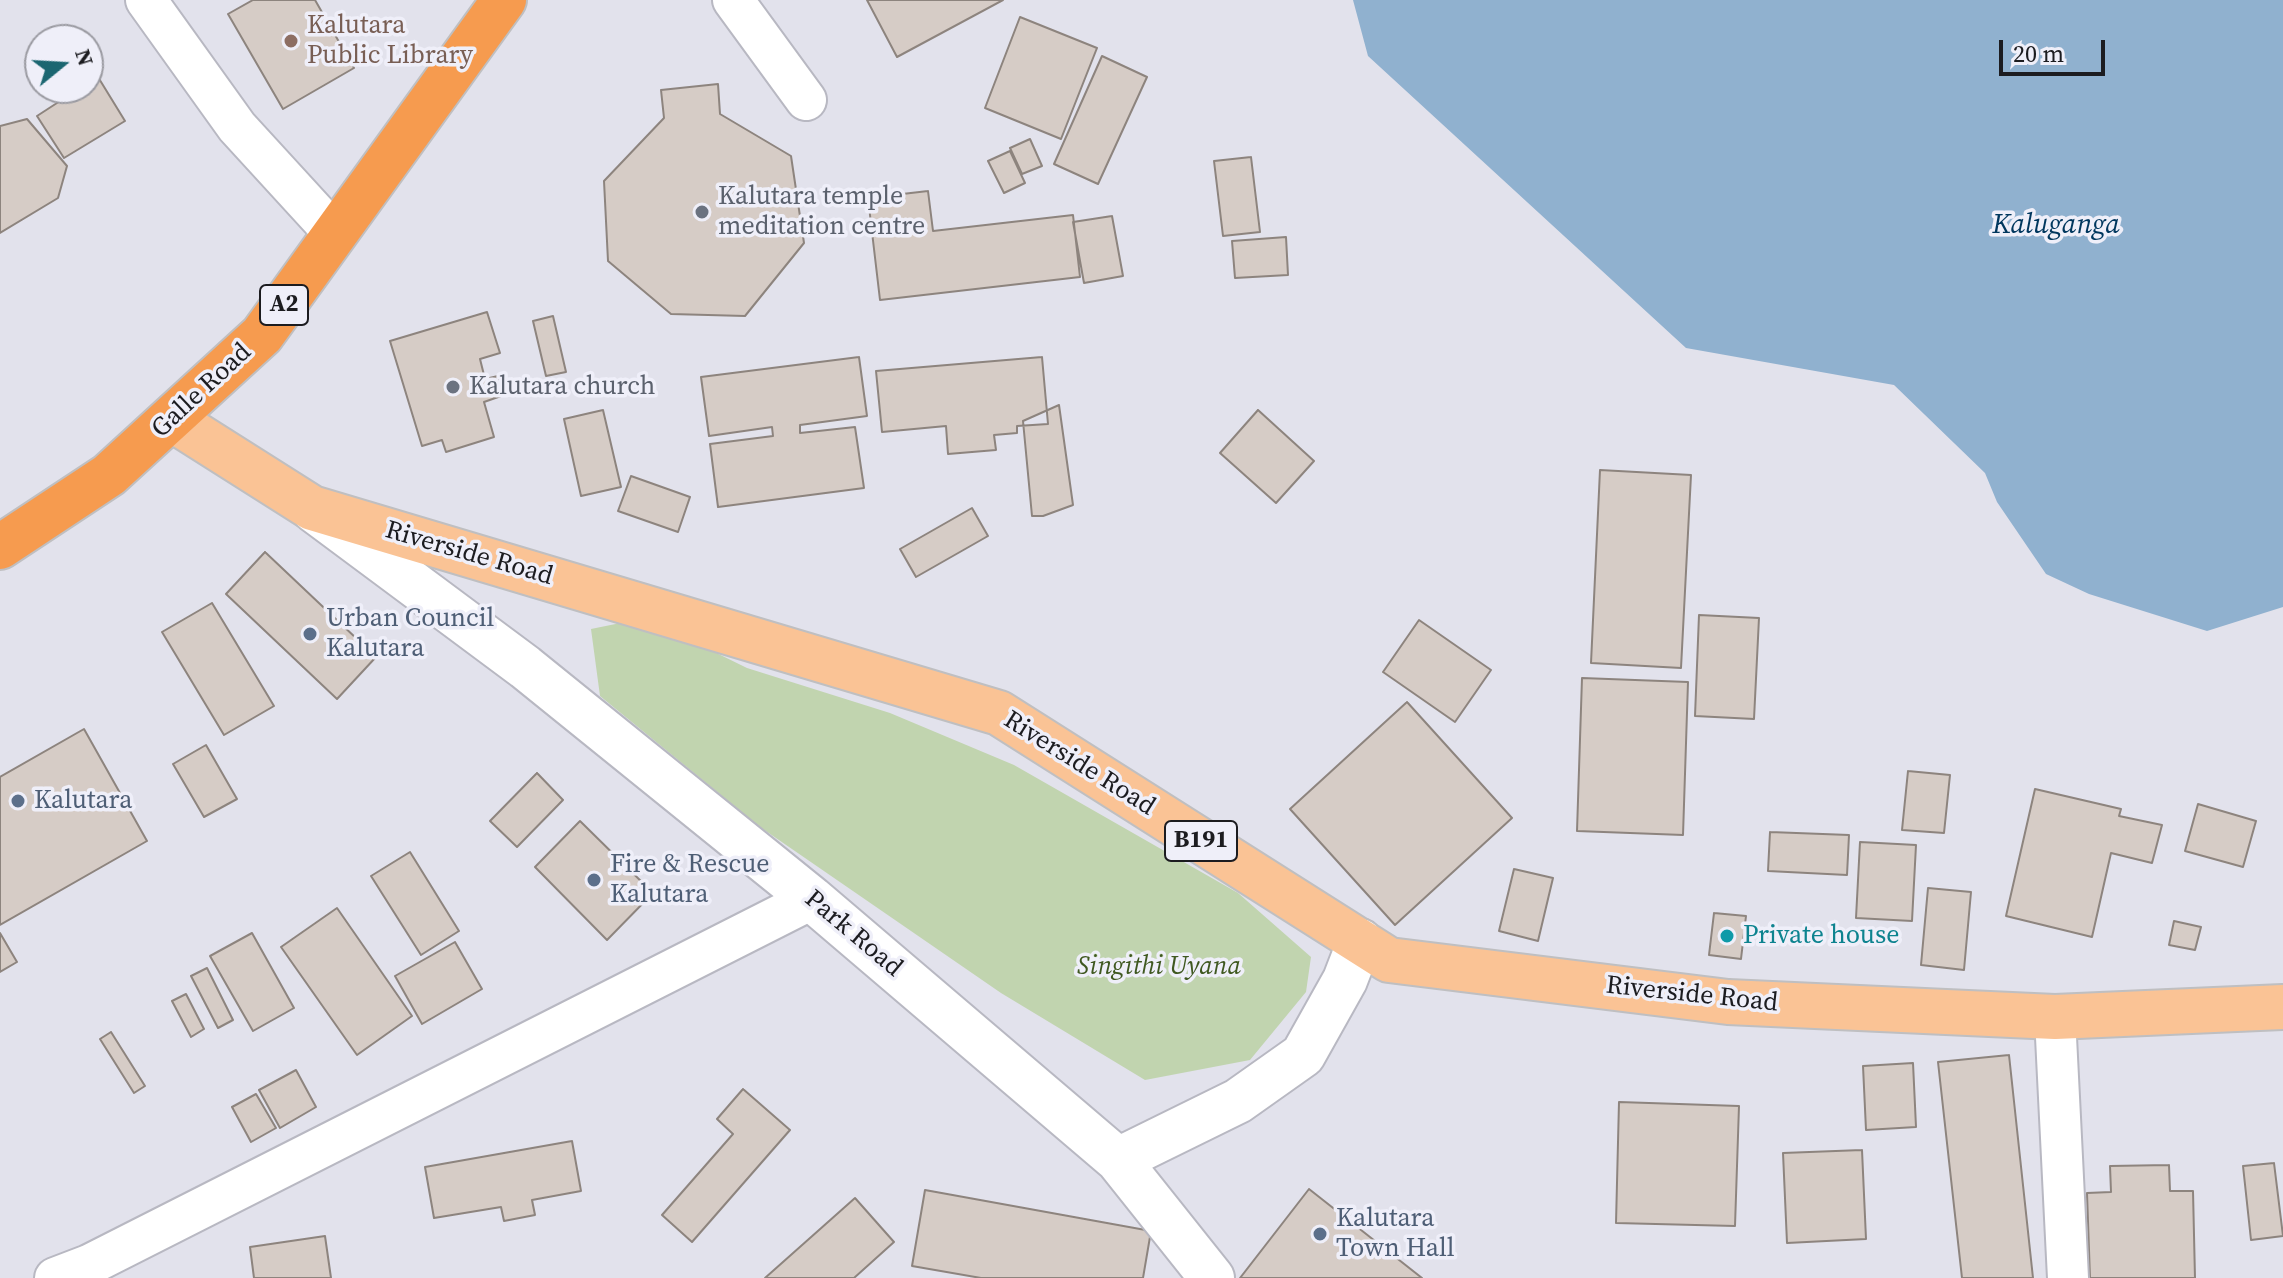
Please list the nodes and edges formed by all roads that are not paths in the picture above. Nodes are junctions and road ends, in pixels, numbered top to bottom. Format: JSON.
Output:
{"nodes":[{"id":1,"x":146,"y":0,"type":"edge"},
{"id":2,"x":504,"y":0,"type":"edge"},
{"id":3,"x":733,"y":0,"type":"edge"},
{"id":4,"x":806,"y":100,"type":"dead end"},
{"id":5,"x":335,"y":234,"type":"junction"},
{"id":6,"x":173,"y":420,"type":"junction"},
{"id":7,"x":312,"y":508,"type":"junction"},
{"id":8,"x":0,"y":547,"type":"edge"},
{"id":9,"x":812,"y":899,"type":"junction"},
{"id":10,"x":1360,"y":941,"type":"junction"},
{"id":11,"x":2283,"y":1007,"type":"edge"},
{"id":12,"x":2055,"y":1017,"type":"junction"},
{"id":13,"x":1118,"y":1160,"type":"junction"},
{"id":14,"x":55,"y":1278,"type":"edge"},
{"id":15,"x":1212,"y":1278,"type":"edge"},
{"id":16,"x":2068,"y":1278,"type":"edge"}],
"edges":[{"from":1,"to":5,"type":"street"},
{"from":2,"to":5,"type":"highway","name":"Galle Road","number":"A2"},
{"from":3,"to":4,"type":"street"},
{"from":5,"to":6,"type":"highway","name":"Galle Road","number":"A2"},
{"from":6,"to":7,"type":"main road","name":"Riverside Road","number":"B191"},
{"from":6,"to":8,"type":"highway","name":"Galle Road","number":"A2"},
{"from":7,"to":9,"type":"street","name":"Park Road"},
{"from":7,"to":10,"type":"main road","name":"Riverside Road","number":"B191"},
{"from":9,"to":13,"type":"street","name":"Park Road"},
{"from":9,"to":14,"type":"street"},
{"from":10,"to":12,"type":"main road","name":"Riverside Road","number":"B191"},
{"from":10,"to":13,"type":"street"},
{"from":11,"to":12,"type":"main road","name":"Riverside Road","number":"B191"},
{"from":12,"to":16,"type":"street"},
{"from":13,"to":15,"type":"street","name":"Park Road"}]}
